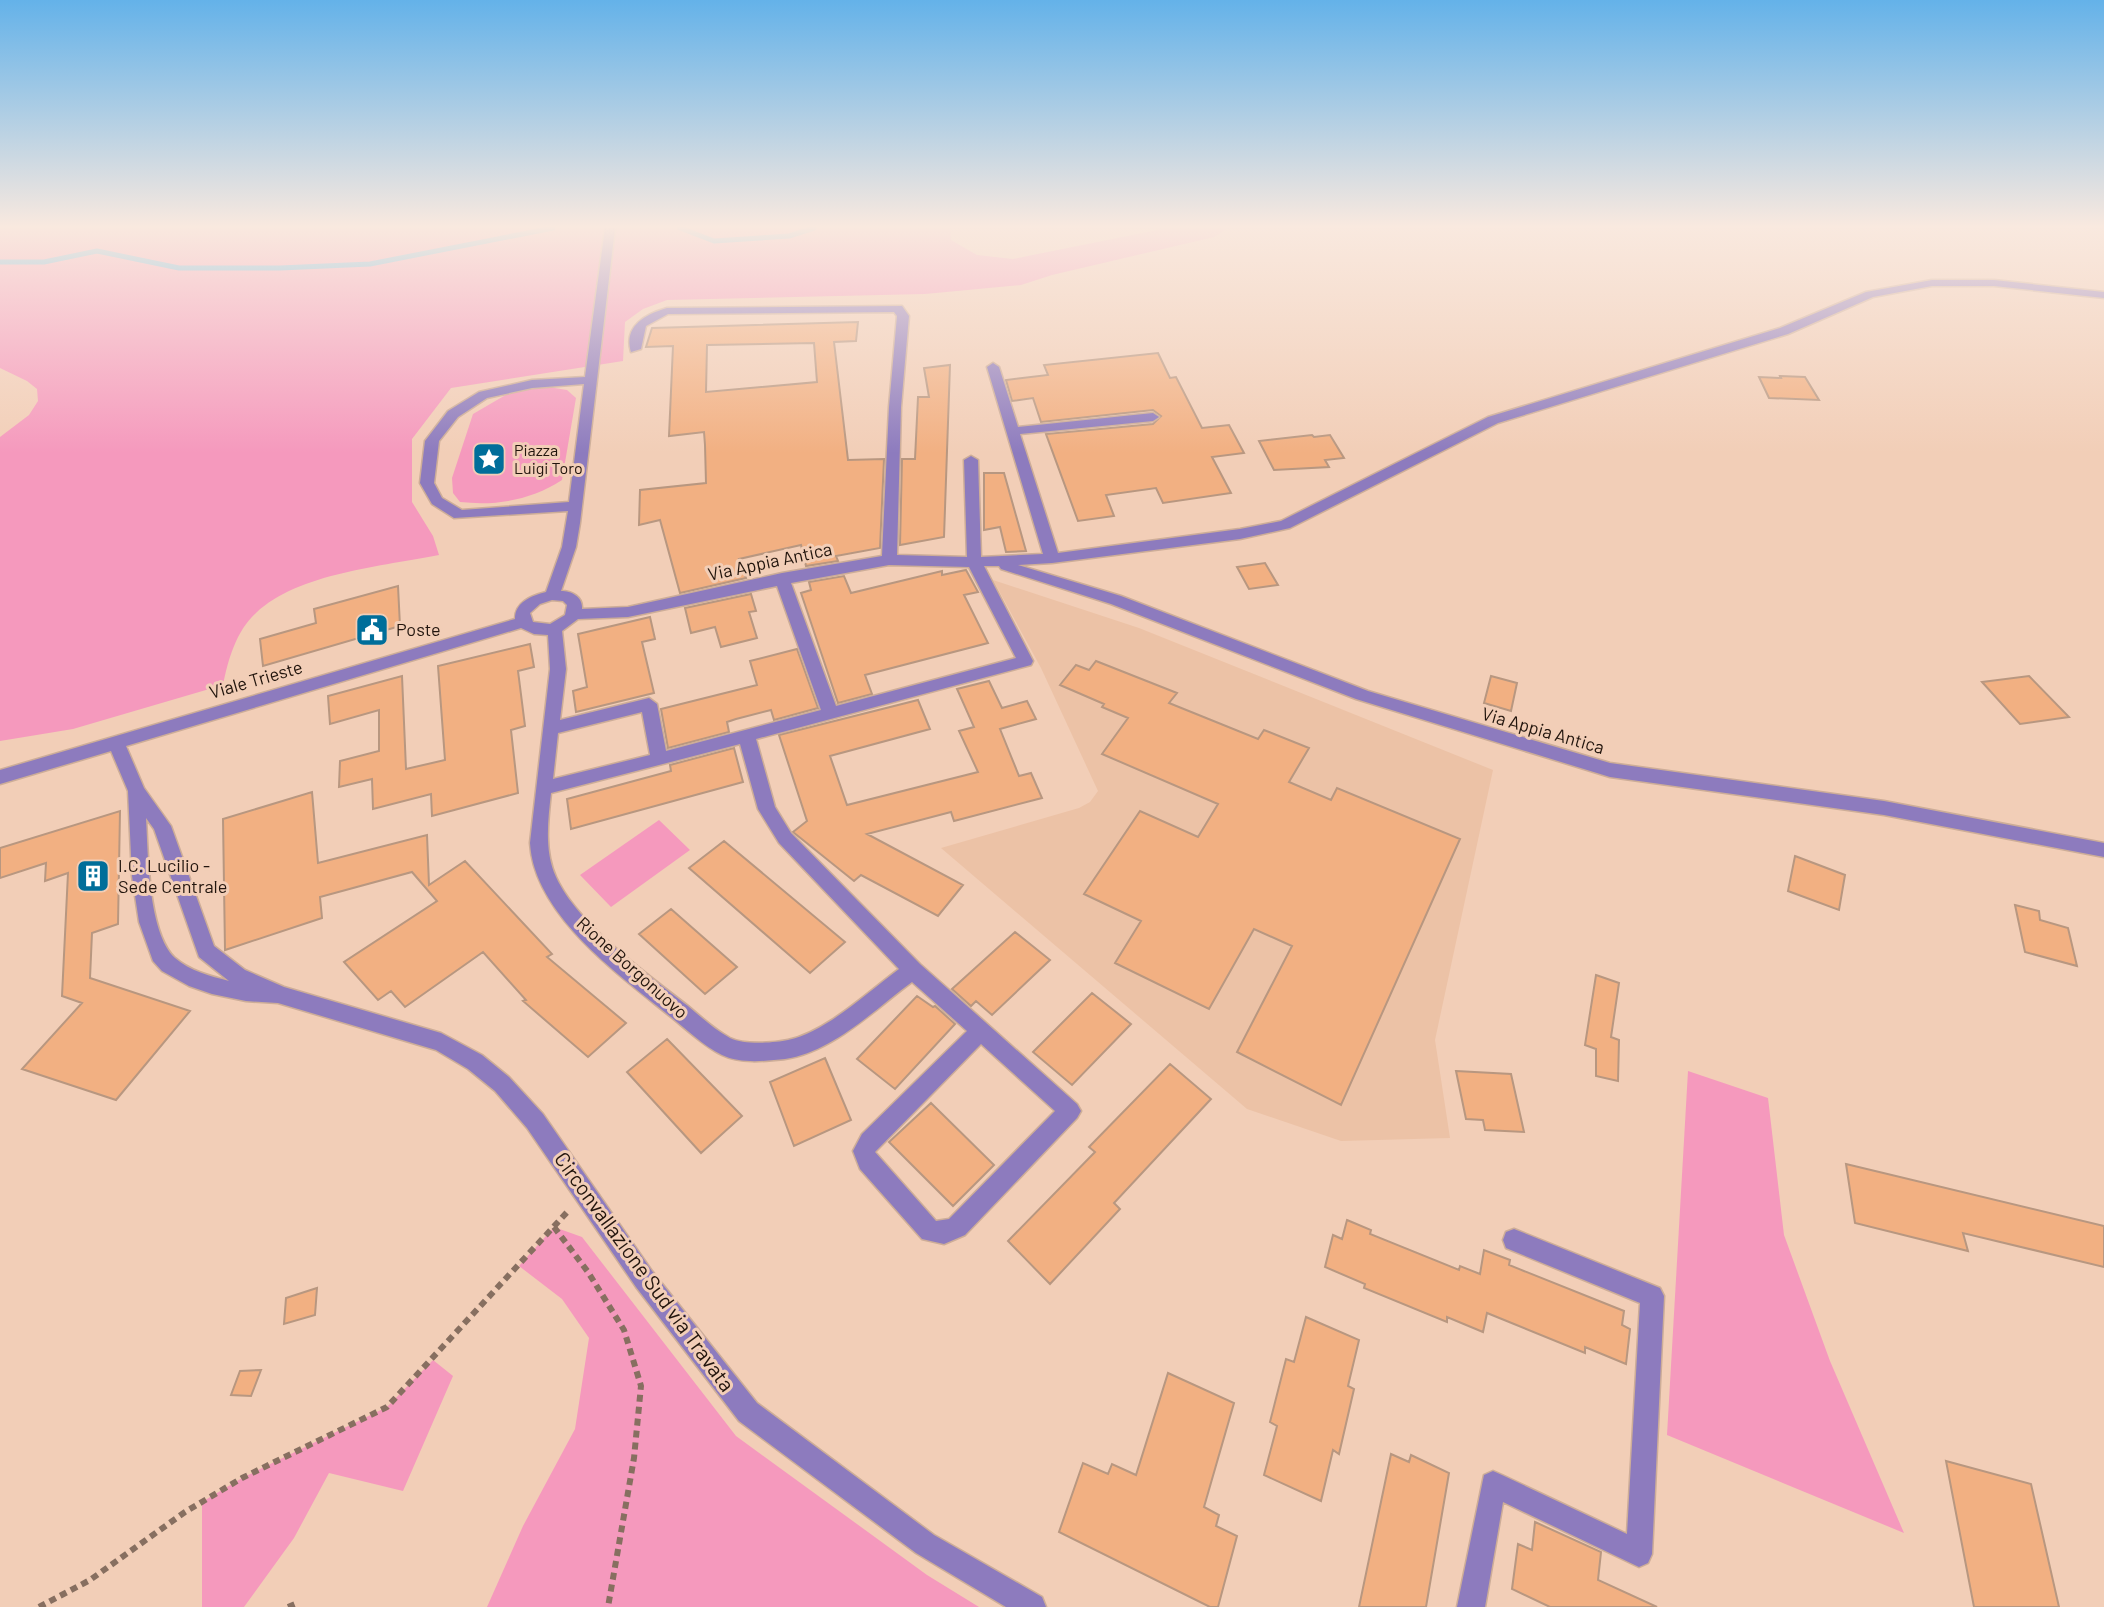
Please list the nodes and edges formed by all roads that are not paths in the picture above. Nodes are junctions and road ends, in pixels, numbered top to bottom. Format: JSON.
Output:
{"nodes":[{"id":1,"x":601,"y":303,"type":"edge"},
{"id":2,"x":1849,"y":303,"type":"edge"},
{"id":3,"x":635,"y":349,"type":"dead end"},
{"id":4,"x":993,"y":367,"type":"dead end"},
{"id":5,"x":592,"y":380,"type":"junction"},
{"id":6,"x":1153,"y":416,"type":"dead end"},
{"id":7,"x":1014,"y":431,"type":"junction"},
{"id":8,"x":971,"y":460,"type":"dead end"},
{"id":9,"x":575,"y":506,"type":"junction"},
{"id":10,"x":1052,"y":558,"type":"junction"},
{"id":11,"x":889,"y":561,"type":"junction"},
{"id":12,"x":993,"y":561,"type":"junction"},
{"id":13,"x":974,"y":562,"type":"junction"},
{"id":14,"x":782,"y":578,"type":"junction"},
{"id":15,"x":552,"y":594,"type":"junction"},
{"id":16,"x":575,"y":614,"type":"junction"},
{"id":17,"x":523,"y":622,"type":"junction"},
{"id":18,"x":554,"y":628,"type":"junction"},
{"id":19,"x":830,"y":713,"type":"junction"},
{"id":20,"x":550,"y":729,"type":"junction"},
{"id":21,"x":746,"y":735,"type":"junction"},
{"id":22,"x":116,"y":743,"type":"junction"},
{"id":23,"x":659,"y":759,"type":"junction"},
{"id":24,"x":0,"y":776,"type":"edge"},
{"id":25,"x":545,"y":788,"type":"junction"},
{"id":26,"x":137,"y":791,"type":"junction"},
{"id":27,"x":2104,"y":850,"type":"edge"},
{"id":28,"x":914,"y":970,"type":"junction"},
{"id":29,"x":281,"y":995,"type":"junction"},
{"id":30,"x":981,"y":1031,"type":"junction"},
{"id":31,"x":1514,"y":1240,"type":"dead end"},
{"id":32,"x":1032,"y":1607,"type":"edge"},
{"id":33,"x":1471,"y":1607,"type":"edge"}],
"edges":[{"from":1,"to":5,"type":"street"},
{"from":2,"to":10,"type":"street","name":"Via Appia Antica"},
{"from":3,"to":11,"type":"street"},
{"from":4,"to":7,"type":"street"},
{"from":5,"to":9,"type":"street"},
{"from":5,"to":9,"type":"street"},
{"from":6,"to":7,"type":"street"},
{"from":7,"to":10,"type":"street"},
{"from":8,"to":13,"type":"street"},
{"from":9,"to":15,"type":"street"},
{"from":10,"to":12,"type":"street","name":"Via Appia Antica"},
{"from":11,"to":13,"type":"street","name":"Via Appia Antica"},
{"from":11,"to":14,"type":"street","name":"Via Appia Antica"},
{"from":12,"to":13,"type":"street","name":"Via Appia Antica"},
{"from":12,"to":27,"type":"street","name":"Via Appia Antica"},
{"from":13,"to":19,"type":"street"},
{"from":14,"to":16,"type":"street","name":"Via Appia Antica"},
{"from":14,"to":19,"type":"street"},
{"from":15,"to":16,"type":"street"},
{"from":15,"to":17,"type":"street"},
{"from":16,"to":18,"type":"street"},
{"from":17,"to":18,"type":"street"},
{"from":17,"to":22,"type":"street","name":"Viale Trieste"},
{"from":18,"to":20,"type":"street","name":"Rione Borgonuovo"},
{"from":19,"to":21,"type":"street"},
{"from":20,"to":23,"type":"street"},
{"from":20,"to":25,"type":"street","name":"Rione Borgonuovo"},
{"from":21,"to":23,"type":"street"},
{"from":21,"to":28,"type":"street"},
{"from":22,"to":24,"type":"street","name":"Viale Trieste"},
{"from":22,"to":26,"type":"street"},
{"from":23,"to":25,"type":"street"},
{"from":25,"to":28,"type":"street","name":"Rione Borgonuovo"},
{"from":26,"to":29,"type":"street"},
{"from":26,"to":29,"type":"street"},
{"from":28,"to":30,"type":"street"},
{"from":29,"to":32,"type":"street","name":"Circonvallazione Sud via Travata"},
{"from":30,"to":30,"type":"street"},
{"from":31,"to":33,"type":"street"}]}
